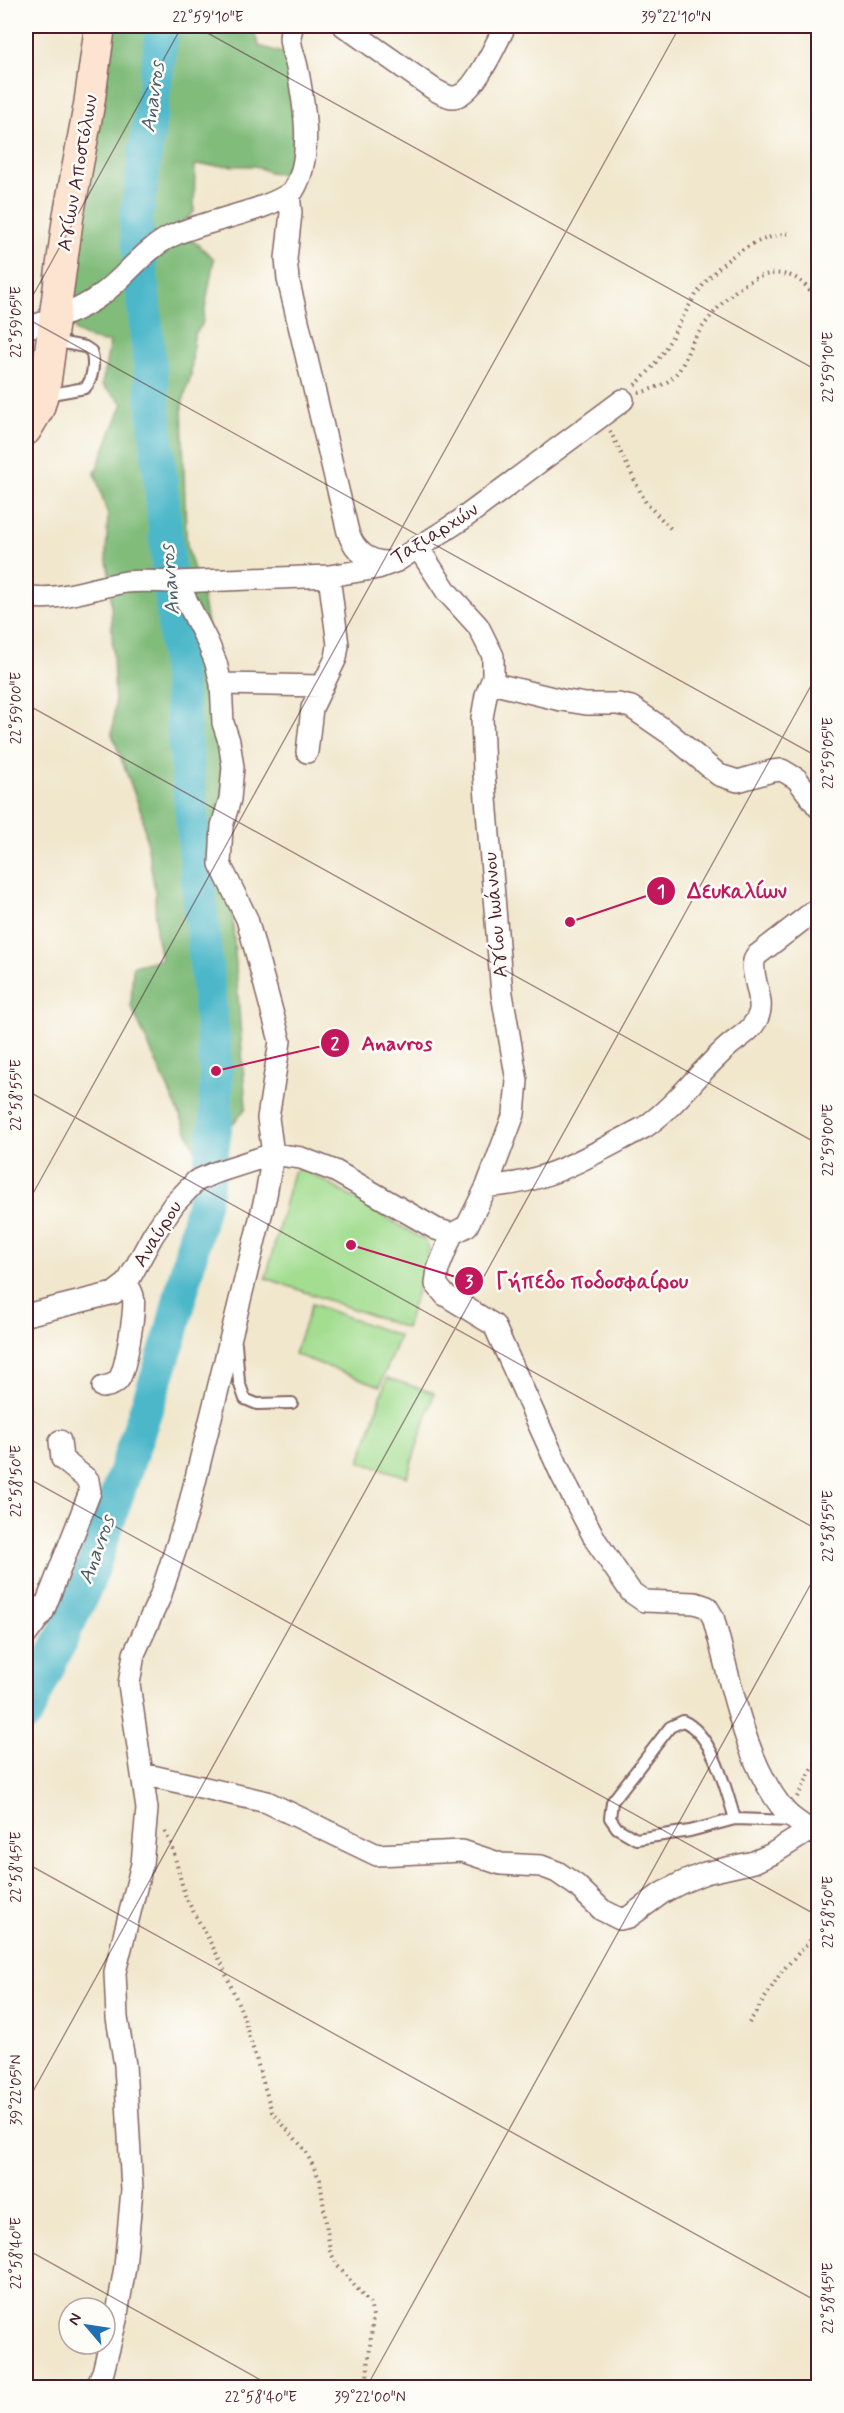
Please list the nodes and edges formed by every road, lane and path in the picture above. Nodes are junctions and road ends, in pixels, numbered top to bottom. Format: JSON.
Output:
{"nodes":[{"id":1,"x":100,"y":26,"type":"edge"},
{"id":2,"x":293,"y":26,"type":"edge"},
{"id":3,"x":344,"y":26,"type":"edge"},
{"id":4,"x":504,"y":26,"type":"edge"},
{"id":5,"x":289,"y":194,"type":"junction"},
{"id":6,"x":792,"y":233,"type":"dead end"},
{"id":7,"x":819,"y":300,"type":"edge"},
{"id":8,"x":26,"y":328,"type":"edge"},
{"id":9,"x":53,"y":330,"type":"junction"},
{"id":10,"x":43,"y":396,"type":"junction"},
{"id":11,"x":623,"y":400,"type":"junction"},
{"id":12,"x":602,"y":417,"type":"junction"},
{"id":13,"x":26,"y":430,"type":"edge"},
{"id":14,"x":672,"y":531,"type":"dead end"},
{"id":15,"x":419,"y":549,"type":"junction"},
{"id":16,"x":397,"y":561,"type":"junction"},
{"id":17,"x":329,"y":576,"type":"junction"},
{"id":18,"x":175,"y":582,"type":"junction"},
{"id":19,"x":26,"y":596,"type":"edge"},
{"id":20,"x":491,"y":683,"type":"junction"},
{"id":21,"x":221,"y":684,"type":"junction"},
{"id":22,"x":322,"y":687,"type":"junction"},
{"id":23,"x":307,"y":752,"type":"dead end"},
{"id":24,"x":819,"y":807,"type":"edge"},
{"id":25,"x":819,"y":908,"type":"edge"},
{"id":26,"x":273,"y":1154,"type":"junction"},
{"id":27,"x":487,"y":1186,"type":"junction"},
{"id":28,"x":452,"y":1234,"type":"junction"},
{"id":29,"x":128,"y":1283,"type":"junction"},
{"id":30,"x":26,"y":1315,"type":"edge"},
{"id":31,"x":234,"y":1322,"type":"junction"},
{"id":32,"x":103,"y":1387,"type":"dead end"},
{"id":33,"x":292,"y":1403,"type":"dead end"},
{"id":34,"x":60,"y":1442,"type":"dead end"},
{"id":35,"x":34,"y":1608,"type":"edge"},
{"id":36,"x":26,"y":1635,"type":"edge"},
{"id":37,"x":819,"y":1759,"type":"edge"},
{"id":38,"x":143,"y":1774,"type":"junction"},
{"id":39,"x":735,"y":1819,"type":"junction"},
{"id":40,"x":802,"y":1824,"type":"edge"},
{"id":41,"x":164,"y":1828,"type":"dead end"},
{"id":42,"x":819,"y":1932,"type":"edge"},
{"id":43,"x":749,"y":2023,"type":"dead end"},
{"id":44,"x":96,"y":2388,"type":"edge"},
{"id":45,"x":366,"y":2388,"type":"edge"}],
"edges":[{"from":1,"to":9,"type":"main road","name":"Αγίων Αποστόλων"},
{"from":2,"to":5,"type":"street"},
{"from":3,"to":4,"type":"street"},
{"from":5,"to":9,"type":"street"},
{"from":5,"to":16,"type":"street"},
{"from":6,"to":11,"type":"path"},
{"from":7,"to":11,"type":"path"},
{"from":8,"to":9,"type":"street"},
{"from":9,"to":10,"type":"main road","name":"Αγίων Αποστόλων"},
{"from":9,"to":10,"type":"lane"},
{"from":10,"to":13,"type":"main road","name":"Αγίων Αποστόλων"},
{"from":11,"to":12,"type":"street","name":"Ταξιαρχών"},
{"from":12,"to":14,"type":"path"},
{"from":12,"to":15,"type":"street","name":"Ταξιαρχών"},
{"from":15,"to":16,"type":"street","name":"Ταξιαρχών"},
{"from":15,"to":20,"type":"street","name":"Αγίου Ιωάννου"},
{"from":16,"to":17,"type":"street","name":"Ταξιαρχών"},
{"from":17,"to":18,"type":"street","name":"Ταξιαρχών"},
{"from":17,"to":22,"type":"street"},
{"from":18,"to":19,"type":"street","name":"Ταξιαρχών"},
{"from":18,"to":21,"type":"street"},
{"from":20,"to":24,"type":"street"},
{"from":20,"to":27,"type":"street","name":"Αγίου Ιωάννου"},
{"from":21,"to":22,"type":"street"},
{"from":21,"to":26,"type":"street"},
{"from":22,"to":23,"type":"street"},
{"from":25,"to":27,"type":"street"},
{"from":26,"to":28,"type":"street","name":"Αναύρου"},
{"from":26,"to":29,"type":"street","name":"Αναύρου"},
{"from":26,"to":31,"type":"street"},
{"from":27,"to":28,"type":"street","name":"Αγίου Ιωάννου"},
{"from":28,"to":40,"type":"street","name":"Αγίου Ιωάννου"},
{"from":29,"to":30,"type":"street","name":"Αναύρου"},
{"from":29,"to":32,"type":"street"},
{"from":31,"to":33,"type":"lane"},
{"from":31,"to":38,"type":"street"},
{"from":34,"to":35,"type":"street"},
{"from":35,"to":36,"type":"street"},
{"from":37,"to":40,"type":"path"},
{"from":38,"to":40,"type":"street"},
{"from":38,"to":44,"type":"street"},
{"from":39,"to":39,"type":"lane"},
{"from":39,"to":40,"type":"lane"},
{"from":41,"to":45,"type":"path"},
{"from":42,"to":43,"type":"path"}]}
